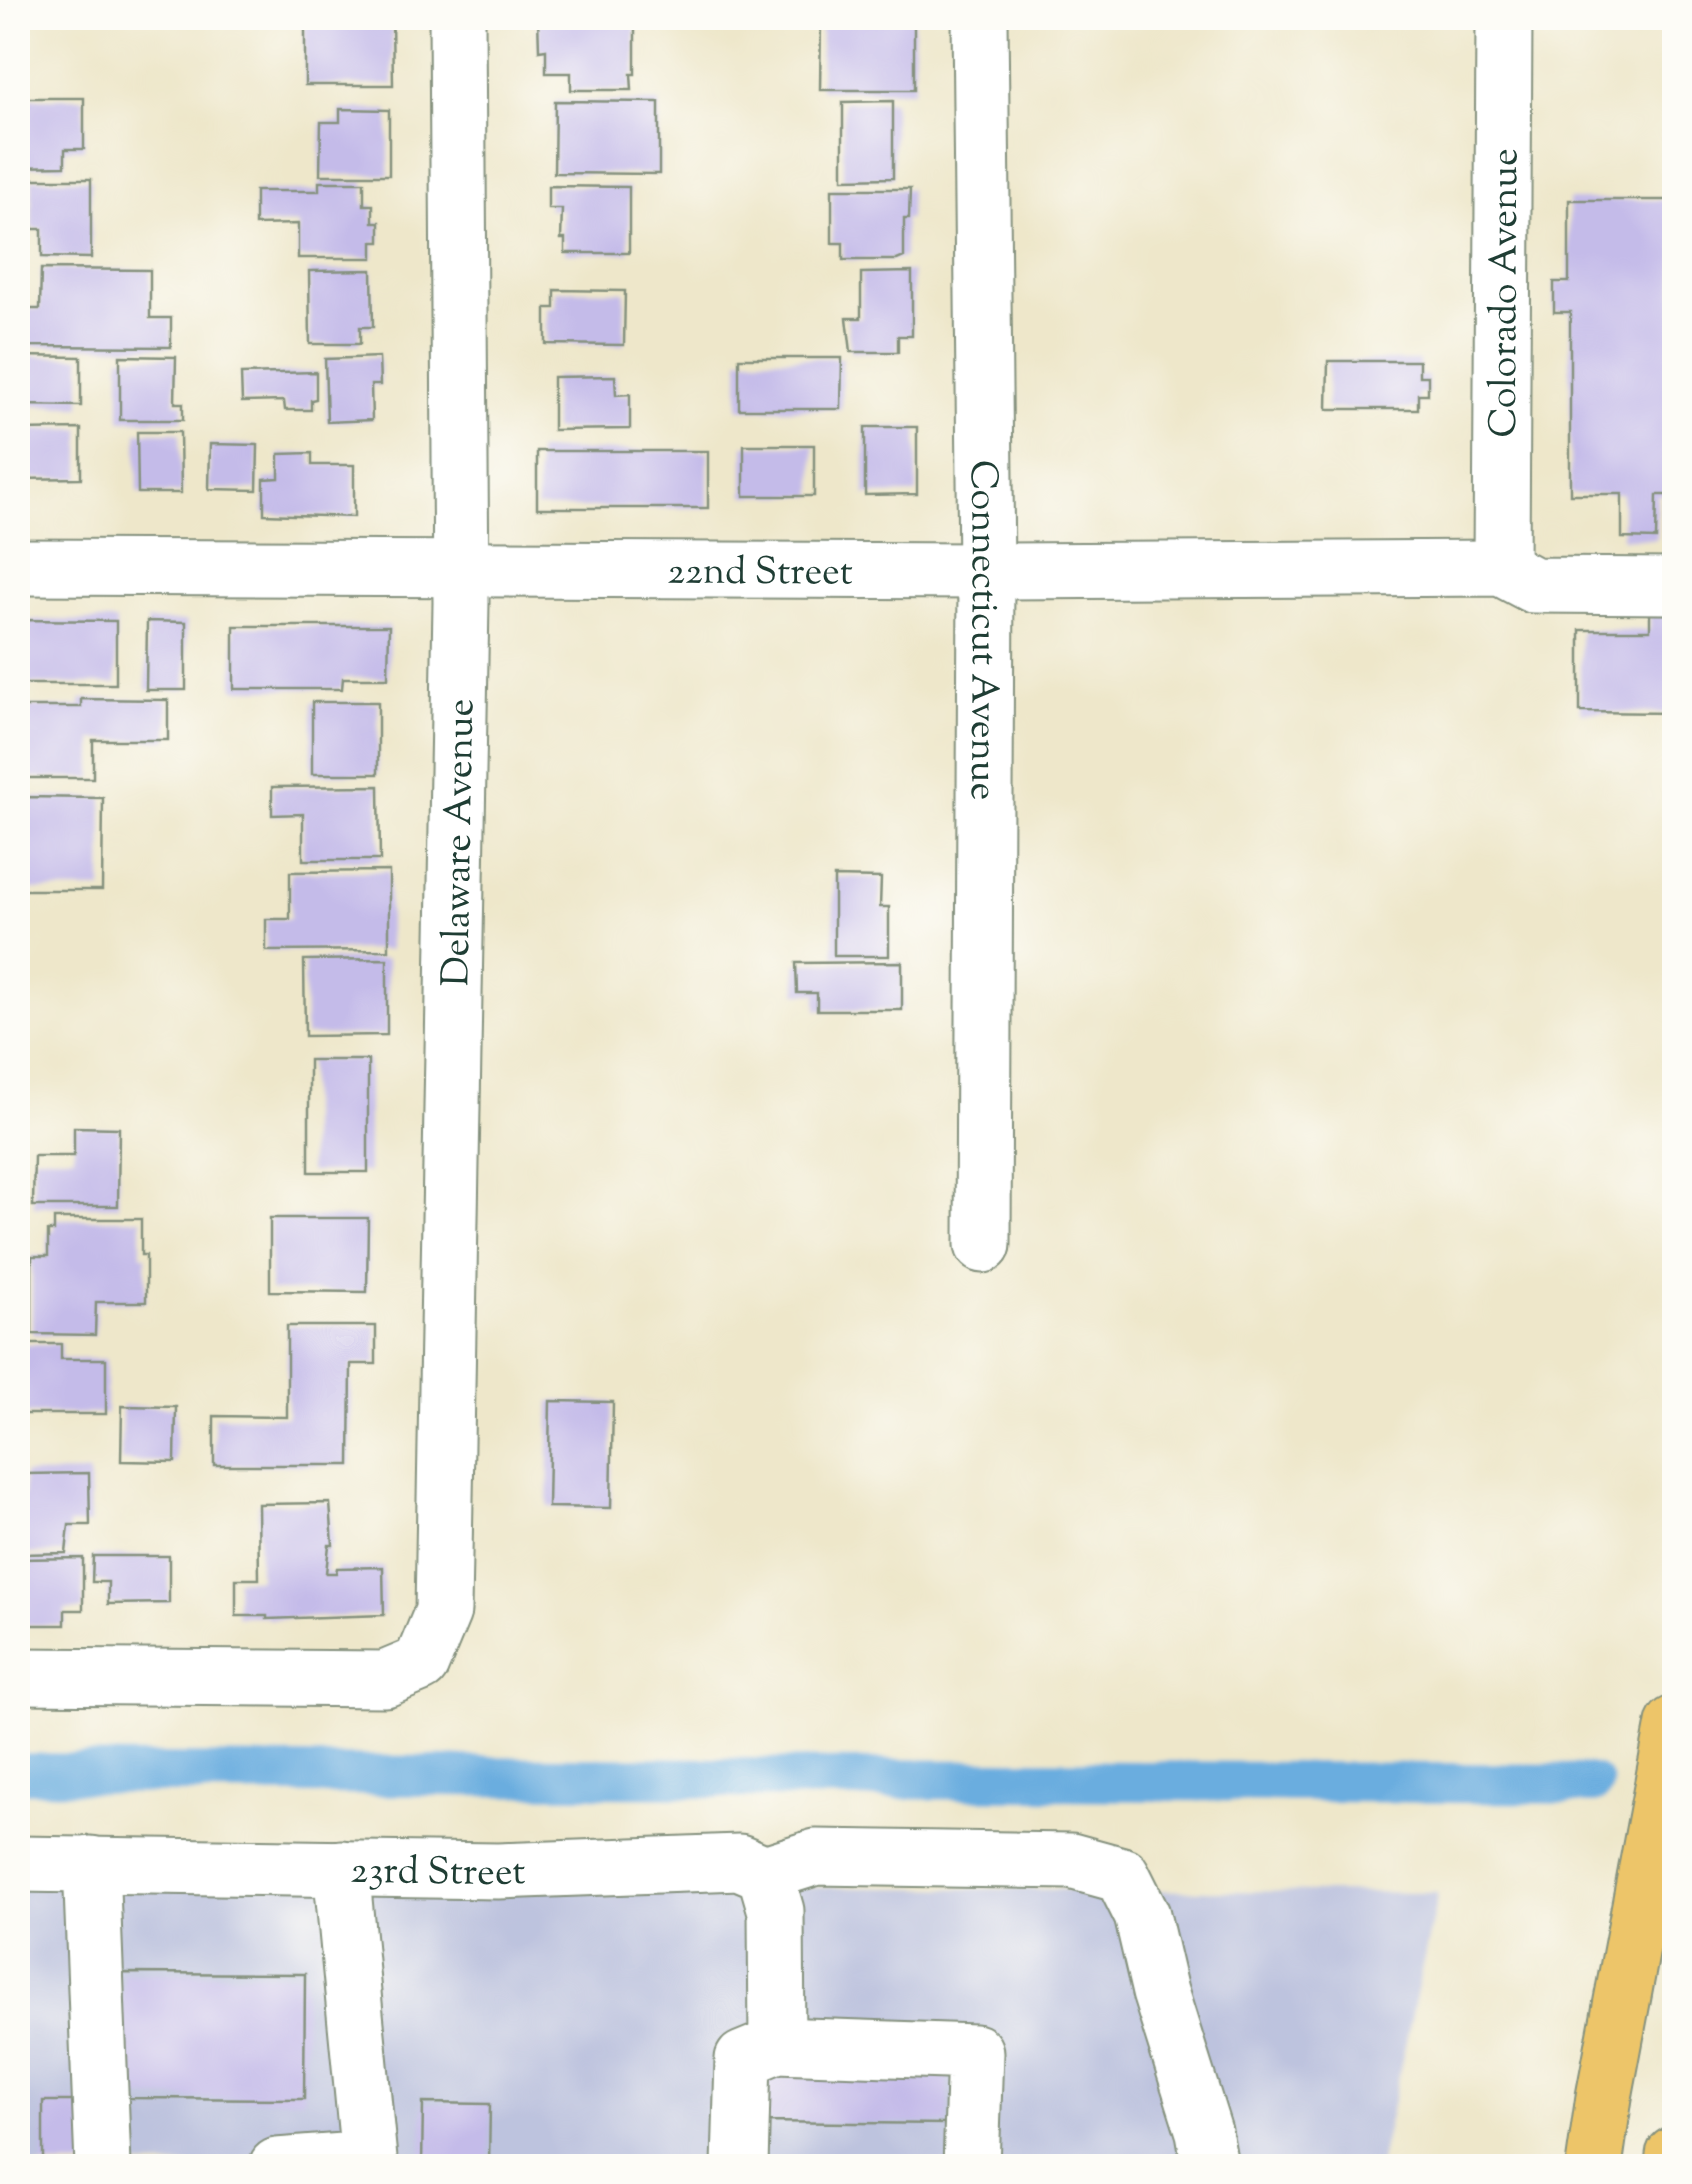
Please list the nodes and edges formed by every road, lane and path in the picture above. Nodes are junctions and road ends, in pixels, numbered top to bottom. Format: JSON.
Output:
{"nodes":[{"id":1,"x":458,"y":18,"type":"edge"},
{"id":2,"x":980,"y":18,"type":"edge"},
{"id":3,"x":1504,"y":18,"type":"edge"},
{"id":4,"x":18,"y":567,"type":"edge"},
{"id":5,"x":462,"y":568,"type":"junction"},
{"id":6,"x":1502,"y":568,"type":"junction"},
{"id":7,"x":986,"y":571,"type":"junction"},
{"id":8,"x":1674,"y":586,"type":"edge"},
{"id":9,"x":983,"y":1246,"type":"dead end"},
{"id":10,"x":18,"y":1676,"type":"edge"},
{"id":11,"x":1674,"y":1724,"type":"edge"},
{"id":12,"x":18,"y":1864,"type":"edge"},
{"id":13,"x":90,"y":1864,"type":"junction"},
{"id":14,"x":341,"y":1868,"type":"junction"},
{"id":15,"x":765,"y":1874,"type":"junction"},
{"id":16,"x":777,"y":2045,"type":"junction"},
{"id":17,"x":1674,"y":2155,"type":"edge"},
{"id":18,"x":103,"y":2166,"type":"edge"},
{"id":19,"x":277,"y":2166,"type":"edge"},
{"id":20,"x":740,"y":2166,"type":"edge"},
{"id":21,"x":971,"y":2166,"type":"edge"},
{"id":22,"x":1210,"y":2166,"type":"edge"},
{"id":23,"x":1594,"y":2166,"type":"edge"},
{"id":24,"x":1672,"y":2166,"type":"edge"}],
"edges":[{"from":1,"to":5,"type":"street","name":"Delaware Avenue"},
{"from":2,"to":7,"type":"street","name":"Connecticut Avenue"},
{"from":3,"to":6,"type":"street","name":"Colorado Avenue"},
{"from":4,"to":5,"type":"street","name":"22nd Street"},
{"from":5,"to":7,"type":"street","name":"22nd Street"},
{"from":5,"to":10,"type":"street","name":"Delaware Avenue"},
{"from":6,"to":7,"type":"street","name":"22nd Street"},
{"from":6,"to":8,"type":"street"},
{"from":7,"to":9,"type":"street","name":"Connecticut Avenue"},
{"from":11,"to":23,"type":"main road"},
{"from":12,"to":13,"type":"street","name":"23rd Street"},
{"from":13,"to":14,"type":"street","name":"23rd Street"},
{"from":13,"to":18,"type":"street"},
{"from":14,"to":15,"type":"street","name":"23rd Street"},
{"from":14,"to":19,"type":"street"},
{"from":15,"to":16,"type":"street"},
{"from":15,"to":22,"type":"street"},
{"from":16,"to":20,"type":"street"},
{"from":16,"to":21,"type":"street"},
{"from":17,"to":24,"type":"main road"}]}
